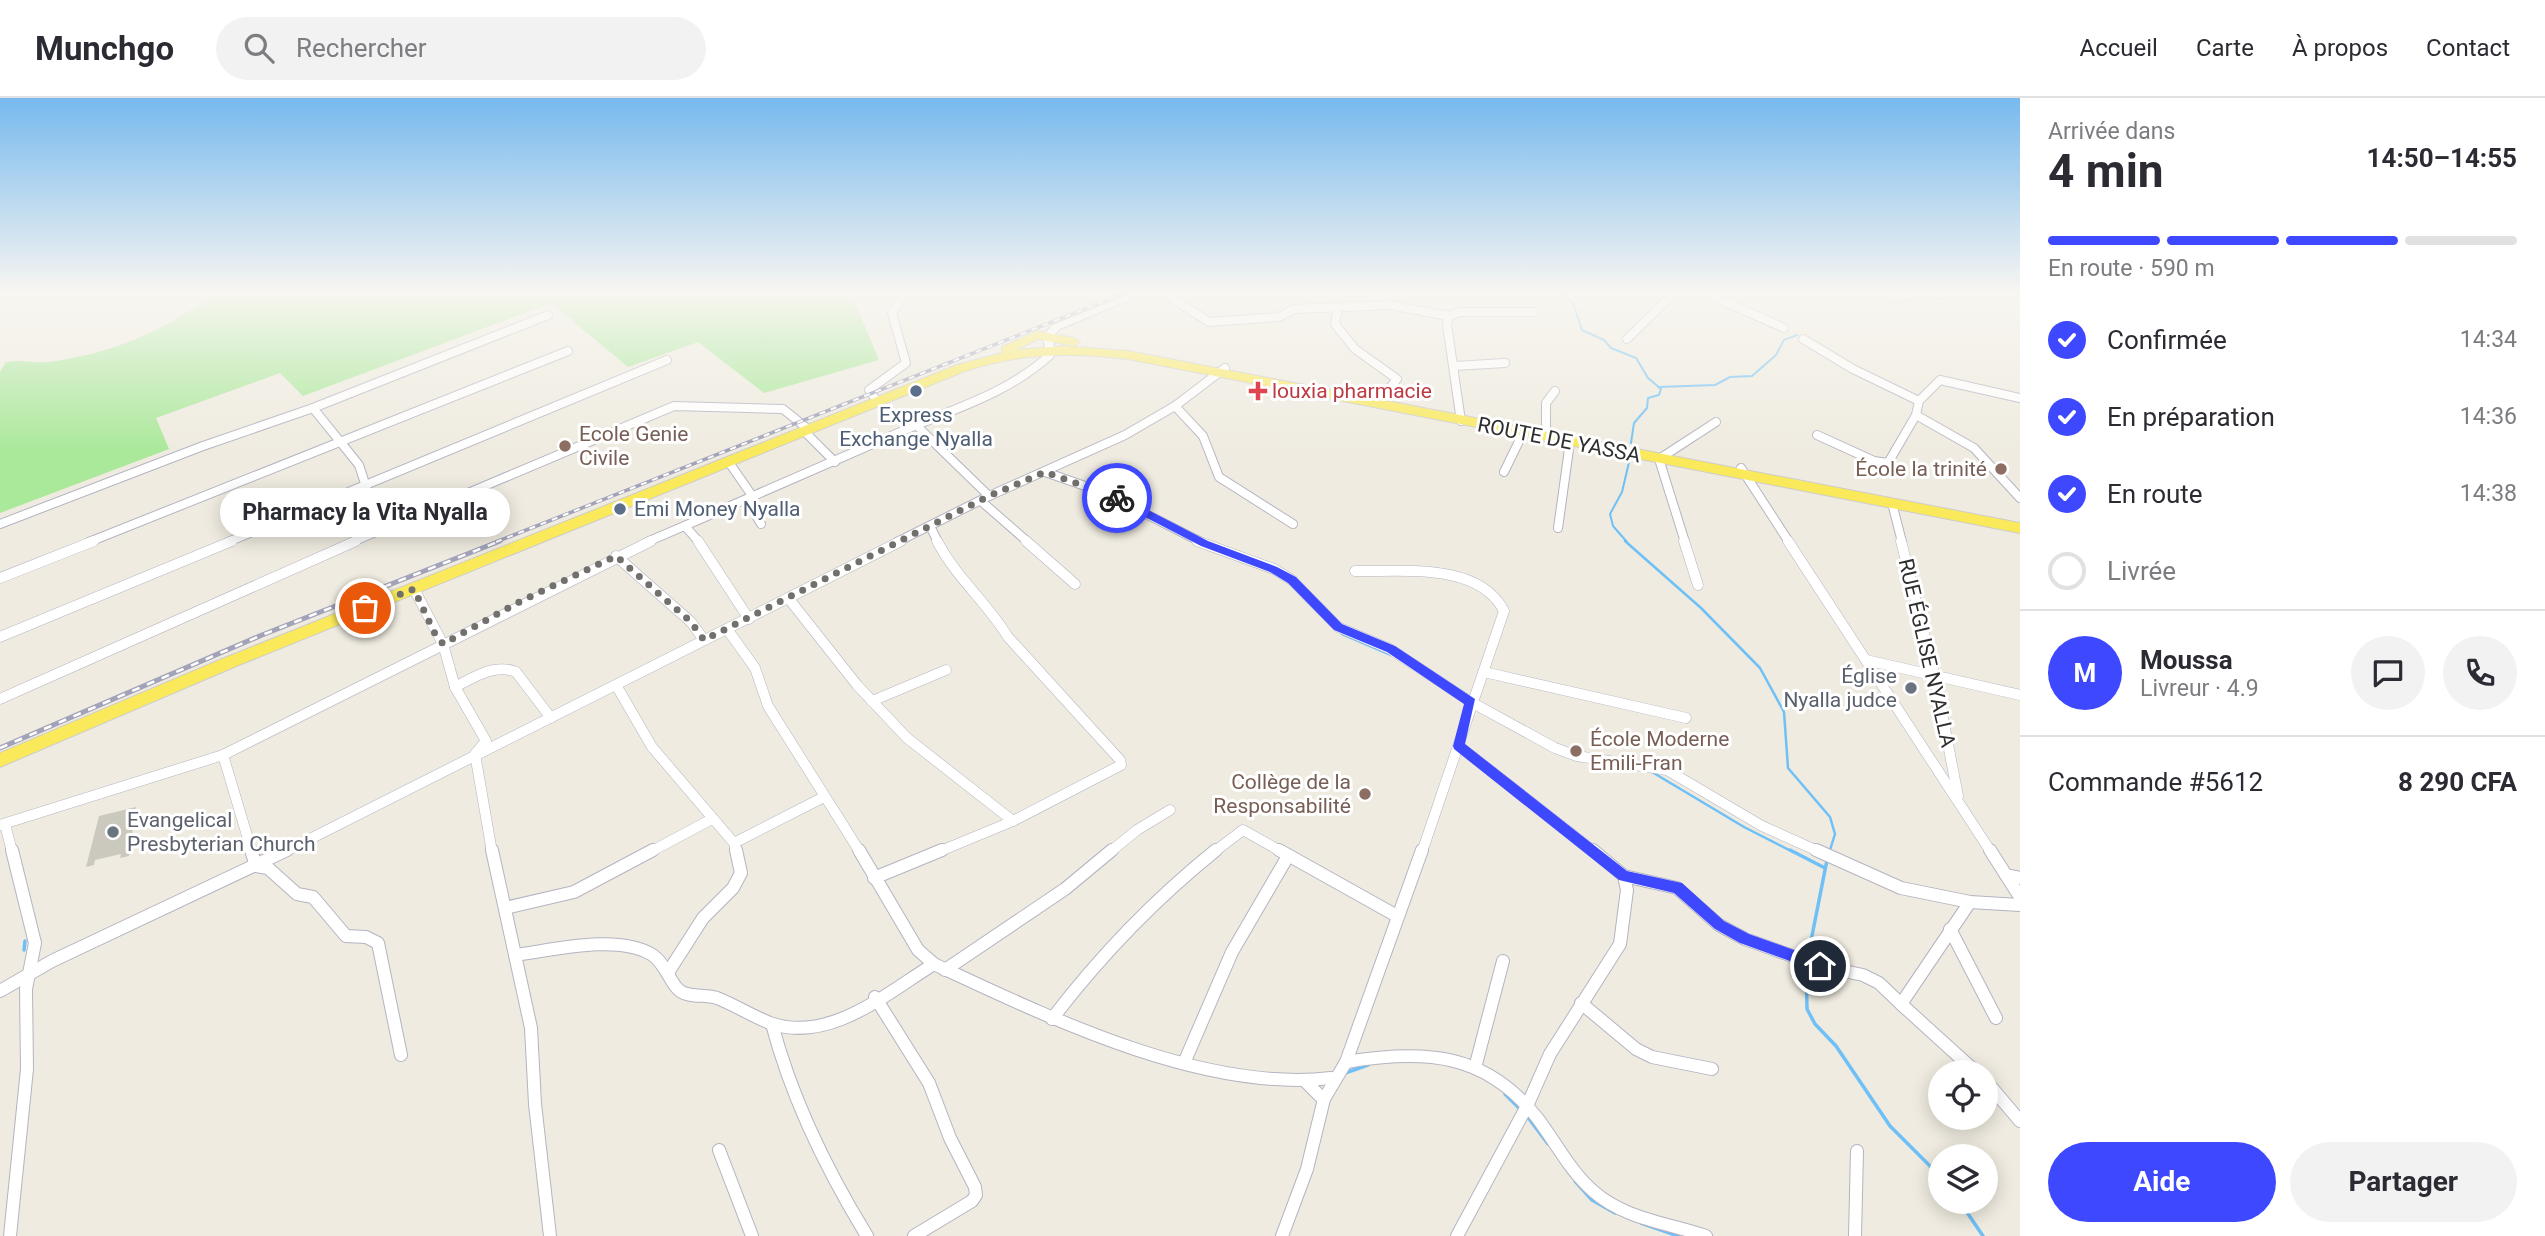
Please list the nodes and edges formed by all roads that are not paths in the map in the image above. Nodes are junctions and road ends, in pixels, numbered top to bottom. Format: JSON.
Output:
{"nodes":[{"id":1,"x":469,"y":346,"type":"edge"},
{"id":2,"x":901,"y":346,"type":"edge"},
{"id":3,"x":1033,"y":346,"type":"edge"},
{"id":4,"x":1049,"y":346,"type":"edge"},
{"id":5,"x":1084,"y":346,"type":"edge"},
{"id":6,"x":1351,"y":346,"type":"edge"},
{"id":7,"x":1451,"y":346,"type":"edge"},
{"id":8,"x":1815,"y":346,"type":"edge"},
{"id":9,"x":568,"y":351,"type":"dead end"},
{"id":10,"x":667,"y":360,"type":"dead end"},
{"id":11,"x":1505,"y":363,"type":"dead end"},
{"id":12,"x":1454,"y":366,"type":"junction"},
{"id":13,"x":1224,"y":371,"type":"junction"},
{"id":14,"x":1555,"y":391,"type":"dead end"},
{"id":15,"x":2020,"y":398,"type":"edge"},
{"id":16,"x":1380,"y":400,"type":"junction"},
{"id":17,"x":877,"y":401,"type":"junction"},
{"id":18,"x":1919,"y":401,"type":"junction"},
{"id":19,"x":1175,"y":406,"type":"junction"},
{"id":20,"x":313,"y":408,"type":"junction"},
{"id":21,"x":1916,"y":415,"type":"junction"},
{"id":22,"x":1462,"y":419,"type":"junction"},
{"id":23,"x":1716,"y":422,"type":"dead end"},
{"id":24,"x":916,"y":425,"type":"junction"},
{"id":25,"x":806,"y":430,"type":"junction"},
{"id":26,"x":1523,"y":433,"type":"junction"},
{"id":27,"x":1546,"y":434,"type":"junction"},
{"id":28,"x":1816,"y":435,"type":"dead end"},
{"id":29,"x":342,"y":441,"type":"junction"},
{"id":30,"x":1570,"y":442,"type":"junction"},
{"id":31,"x":1663,"y":456,"type":"junction"},
{"id":32,"x":728,"y":461,"type":"junction"},
{"id":33,"x":835,"y":462,"type":"junction"},
{"id":34,"x":1743,"y":471,"type":"junction"},
{"id":35,"x":1045,"y":472,"type":"junction"},
{"id":36,"x":1504,"y":472,"type":"dead end"},
{"id":37,"x":365,"y":483,"type":"junction"},
{"id":38,"x":2019,"y":495,"type":"edge"},
{"id":39,"x":750,"y":498,"type":"junction"},
{"id":40,"x":985,"y":498,"type":"junction"},
{"id":41,"x":1892,"y":503,"type":"junction"},
{"id":42,"x":2020,"y":520,"type":"edge"},
{"id":43,"x":0,"y":524,"type":"edge"},
{"id":44,"x":761,"y":524,"type":"dead end"},
{"id":45,"x":1293,"y":524,"type":"dead end"},
{"id":46,"x":685,"y":526,"type":"junction"},
{"id":47,"x":931,"y":527,"type":"junction"},
{"id":48,"x":1558,"y":528,"type":"dead end"},
{"id":49,"x":2020,"y":528,"type":"edge"},
{"id":50,"x":380,"y":530,"type":"junction"},
{"id":51,"x":616,"y":556,"type":"junction"},
{"id":52,"x":1355,"y":571,"type":"dead end"},
{"id":53,"x":0,"y":578,"type":"edge"},
{"id":54,"x":1075,"y":584,"type":"dead end"},
{"id":55,"x":1698,"y":585,"type":"dead end"},
{"id":56,"x":414,"y":589,"type":"junction"},
{"id":57,"x":789,"y":598,"type":"junction"},
{"id":58,"x":749,"y":619,"type":"junction"},
{"id":59,"x":727,"y":629,"type":"junction"},
{"id":60,"x":0,"y":638,"type":"edge"},
{"id":61,"x":704,"y":640,"type":"junction"},
{"id":62,"x":443,"y":644,"type":"junction"},
{"id":63,"x":1866,"y":660,"type":"junction"},
{"id":64,"x":946,"y":670,"type":"dead end"},
{"id":65,"x":1484,"y":672,"type":"junction"},
{"id":66,"x":1935,"y":677,"type":"junction"},
{"id":67,"x":615,"y":685,"type":"junction"},
{"id":68,"x":455,"y":687,"type":"junction"},
{"id":69,"x":2020,"y":695,"type":"edge"},
{"id":70,"x":0,"y":699,"type":"edge"},
{"id":71,"x":872,"y":701,"type":"junction"},
{"id":72,"x":1471,"y":702,"type":"junction"},
{"id":73,"x":551,"y":718,"type":"junction"},
{"id":74,"x":1686,"y":718,"type":"dead end"},
{"id":75,"x":1459,"y":746,"type":"junction"},
{"id":76,"x":475,"y":754,"type":"junction"},
{"id":77,"x":223,"y":755,"type":"junction"},
{"id":78,"x":0,"y":760,"type":"edge"},
{"id":79,"x":824,"y":797,"type":"junction"},
{"id":80,"x":1960,"y":803,"type":"junction"},
{"id":81,"x":1170,"y":810,"type":"dead end"},
{"id":82,"x":712,"y":819,"type":"junction"},
{"id":83,"x":1013,"y":821,"type":"junction"},
{"id":84,"x":3,"y":825,"type":"edge"},
{"id":85,"x":734,"y":842,"type":"junction"},
{"id":86,"x":1288,"y":856,"type":"junction"},
{"id":87,"x":256,"y":866,"type":"junction"},
{"id":88,"x":2006,"y":875,"type":"junction"},
{"id":89,"x":1624,"y":876,"type":"junction"},
{"id":90,"x":874,"y":878,"type":"junction"},
{"id":91,"x":2020,"y":878,"type":"edge"},
{"id":92,"x":2020,"y":897,"type":"edge"},
{"id":93,"x":1970,"y":902,"type":"junction"},
{"id":94,"x":2020,"y":905,"type":"edge"},
{"id":95,"x":505,"y":908,"type":"junction"},
{"id":96,"x":1397,"y":916,"type":"junction"},
{"id":97,"x":1950,"y":929,"type":"junction"},
{"id":98,"x":515,"y":955,"type":"junction"},
{"id":99,"x":1503,"y":961,"type":"dead end"},
{"id":100,"x":939,"y":967,"type":"junction"},
{"id":101,"x":669,"y":971,"type":"junction"},
{"id":102,"x":30,"y":974,"type":"junction"},
{"id":103,"x":0,"y":992,"type":"edge"},
{"id":104,"x":875,"y":997,"type":"junction"},
{"id":105,"x":1580,"y":1003,"type":"junction"},
{"id":106,"x":1901,"y":1004,"type":"junction"},
{"id":107,"x":1996,"y":1018,"type":"dead end"},
{"id":108,"x":1052,"y":1019,"type":"junction"},
{"id":109,"x":772,"y":1024,"type":"junction"},
{"id":110,"x":401,"y":1055,"type":"dead end"},
{"id":111,"x":1963,"y":1060,"type":"edge"},
{"id":112,"x":1346,"y":1062,"type":"junction"},
{"id":113,"x":1184,"y":1063,"type":"junction"},
{"id":114,"x":1476,"y":1064,"type":"junction"},
{"id":115,"x":1712,"y":1069,"type":"dead end"},
{"id":116,"x":1331,"y":1077,"type":"junction"},
{"id":117,"x":1306,"y":1081,"type":"junction"},
{"id":118,"x":1998,"y":1095,"type":"edge"},
{"id":119,"x":1323,"y":1099,"type":"junction"},
{"id":120,"x":1527,"y":1106,"type":"junction"},
{"id":121,"x":2020,"y":1121,"type":"edge"},
{"id":122,"x":719,"y":1150,"type":"dead end"},
{"id":123,"x":1857,"y":1151,"type":"dead end"},
{"id":124,"x":7,"y":1230,"type":"edge"},
{"id":125,"x":550,"y":1236,"type":"edge"},
{"id":126,"x":752,"y":1236,"type":"edge"},
{"id":127,"x":867,"y":1236,"type":"edge"},
{"id":128,"x":914,"y":1236,"type":"edge"},
{"id":129,"x":1282,"y":1236,"type":"edge"},
{"id":130,"x":1457,"y":1236,"type":"edge"},
{"id":131,"x":1706,"y":1236,"type":"edge"},
{"id":132,"x":1855,"y":1236,"type":"edge"}],
"edges":[{"from":1,"to":20,"type":"street"},
{"from":2,"to":17,"type":"street"},
{"from":3,"to":17,"type":"main road","name":"ROUTE DE YASSA"},
{"from":4,"to":24,"type":"street"},
{"from":5,"to":13,"type":"main road","name":"ROUTE DE YASSA"},
{"from":6,"to":16,"type":"street"},
{"from":7,"to":12,"type":"street"},
{"from":8,"to":18,"type":"street"},
{"from":9,"to":29,"type":"street"},
{"from":10,"to":37,"type":"street"},
{"from":11,"to":12,"type":"street"},
{"from":12,"to":22,"type":"street"},
{"from":13,"to":16,"type":"main road","name":"ROUTE DE YASSA"},
{"from":13,"to":19,"type":"street"},
{"from":13,"to":22,"type":"main road","name":"ROUTE DE YASSA"},
{"from":14,"to":27,"type":"street"},
{"from":15,"to":18,"type":"street"},
{"from":16,"to":22,"type":"main road","name":"ROUTE DE YASSA"},
{"from":17,"to":25,"type":"main road","name":"ROUTE DE YASSA"},
{"from":18,"to":21,"type":"street"},
{"from":19,"to":35,"type":"street"},
{"from":19,"to":45,"type":"street"},
{"from":20,"to":29,"type":"street"},
{"from":20,"to":43,"type":"street"},
{"from":21,"to":28,"type":"street"},
{"from":21,"to":38,"type":"street"},
{"from":22,"to":26,"type":"main road","name":"ROUTE DE YASSA"},
{"from":22,"to":27,"type":"main road","name":"ROUTE DE YASSA"},
{"from":23,"to":31,"type":"street"},
{"from":24,"to":33,"type":"street"},
{"from":24,"to":40,"type":"street"},
{"from":25,"to":32,"type":"main road","name":"ROUTE DE YASSA"},
{"from":25,"to":33,"type":"street"},
{"from":25,"to":50,"type":"street"},
{"from":26,"to":27,"type":"main road","name":"ROUTE DE YASSA"},
{"from":26,"to":36,"type":"street"},
{"from":27,"to":30,"type":"main road","name":"ROUTE DE YASSA"},
{"from":27,"to":31,"type":"main road","name":"ROUTE DE YASSA"},
{"from":29,"to":37,"type":"street"},
{"from":29,"to":53,"type":"street"},
{"from":30,"to":31,"type":"main road","name":"ROUTE DE YASSA"},
{"from":30,"to":48,"type":"street"},
{"from":31,"to":34,"type":"main road","name":"ROUTE DE YASSA"},
{"from":31,"to":55,"type":"street"},
{"from":32,"to":39,"type":"street"},
{"from":32,"to":56,"type":"main road"},
{"from":33,"to":39,"type":"street"},
{"from":34,"to":41,"type":"main road","name":"ROUTE DE YASSA"},
{"from":34,"to":42,"type":"main road","name":"ROUTE DE YASSA"},
{"from":34,"to":63,"type":"street"},
{"from":35,"to":40,"type":"street"},
{"from":35,"to":72,"type":"street"},
{"from":37,"to":50,"type":"street"},
{"from":37,"to":60,"type":"street"},
{"from":39,"to":44,"type":"street"},
{"from":39,"to":46,"type":"street"},
{"from":40,"to":47,"type":"street"},
{"from":40,"to":54,"type":"street"},
{"from":41,"to":49,"type":"main road","name":"ROUTE DE YASSA"},
{"from":41,"to":66,"type":"street","name":"RUE ÉGLISE NYALLA"},
{"from":46,"to":51,"type":"street"},
{"from":46,"to":58,"type":"street"},
{"from":47,"to":57,"type":"street"},
{"from":47,"to":83,"type":"street"},
{"from":50,"to":70,"type":"street"},
{"from":51,"to":61,"type":"street"},
{"from":51,"to":62,"type":"street"},
{"from":52,"to":65,"type":"street"},
{"from":56,"to":62,"type":"street"},
{"from":56,"to":78,"type":"main road"},
{"from":57,"to":58,"type":"street"},
{"from":57,"to":71,"type":"street"},
{"from":58,"to":59,"type":"street"},
{"from":59,"to":61,"type":"street"},
{"from":59,"to":79,"type":"street"},
{"from":61,"to":67,"type":"street"},
{"from":62,"to":68,"type":"street"},
{"from":62,"to":77,"type":"street"},
{"from":63,"to":66,"type":"street"},
{"from":63,"to":80,"type":"street"},
{"from":64,"to":71,"type":"street"},
{"from":65,"to":72,"type":"street"},
{"from":65,"to":74,"type":"street"},
{"from":66,"to":69,"type":"street"},
{"from":66,"to":80,"type":"street","name":"RUE ÉGLISE NYALLA"},
{"from":67,"to":73,"type":"street"},
{"from":67,"to":82,"type":"street"},
{"from":68,"to":73,"type":"street"},
{"from":68,"to":76,"type":"street"},
{"from":71,"to":83,"type":"street"},
{"from":72,"to":75,"type":"street"},
{"from":72,"to":93,"type":"street"},
{"from":73,"to":76,"type":"street"},
{"from":75,"to":89,"type":"street"},
{"from":75,"to":96,"type":"street"},
{"from":76,"to":87,"type":"street"},
{"from":76,"to":95,"type":"street"},
{"from":77,"to":84,"type":"street"},
{"from":77,"to":87,"type":"street"},
{"from":79,"to":85,"type":"street"},
{"from":79,"to":90,"type":"street"},
{"from":80,"to":88,"type":"street"},
{"from":81,"to":100,"type":"street"},
{"from":82,"to":85,"type":"street"},
{"from":82,"to":95,"type":"street"},
{"from":83,"to":90,"type":"street"},
{"from":84,"to":102,"type":"street"},
{"from":85,"to":101,"type":"street"},
{"from":86,"to":96,"type":"street"},
{"from":86,"to":108,"type":"street"},
{"from":86,"to":113,"type":"street"},
{"from":87,"to":102,"type":"street"},
{"from":87,"to":110,"type":"street"},
{"from":88,"to":91,"type":"street"},
{"from":88,"to":92,"type":"street"},
{"from":89,"to":105,"type":"street"},
{"from":89,"to":106,"type":"street"},
{"from":90,"to":100,"type":"street"},
{"from":93,"to":94,"type":"street"},
{"from":93,"to":97,"type":"street"},
{"from":95,"to":98,"type":"street"},
{"from":96,"to":112,"type":"street"},
{"from":97,"to":106,"type":"street"},
{"from":97,"to":107,"type":"street"},
{"from":98,"to":101,"type":"street"},
{"from":98,"to":125,"type":"street"},
{"from":99,"to":114,"type":"street"},
{"from":100,"to":104,"type":"street"},
{"from":100,"to":108,"type":"street"},
{"from":101,"to":109,"type":"street"},
{"from":102,"to":103,"type":"street"},
{"from":102,"to":124,"type":"street"},
{"from":104,"to":109,"type":"street"},
{"from":104,"to":128,"type":"street"},
{"from":105,"to":115,"type":"street"},
{"from":105,"to":120,"type":"street"},
{"from":106,"to":111,"type":"street"},
{"from":108,"to":113,"type":"street"},
{"from":109,"to":127,"type":"street"},
{"from":112,"to":114,"type":"street"},
{"from":112,"to":116,"type":"street"},
{"from":113,"to":117,"type":"street"},
{"from":114,"to":120,"type":"street"},
{"from":116,"to":117,"type":"street"},
{"from":116,"to":119,"type":"street"},
{"from":117,"to":119,"type":"street"},
{"from":118,"to":121,"type":"street"},
{"from":119,"to":129,"type":"street"},
{"from":120,"to":130,"type":"street"},
{"from":120,"to":131,"type":"street"},
{"from":122,"to":126,"type":"street"},
{"from":123,"to":132,"type":"street"}]}
